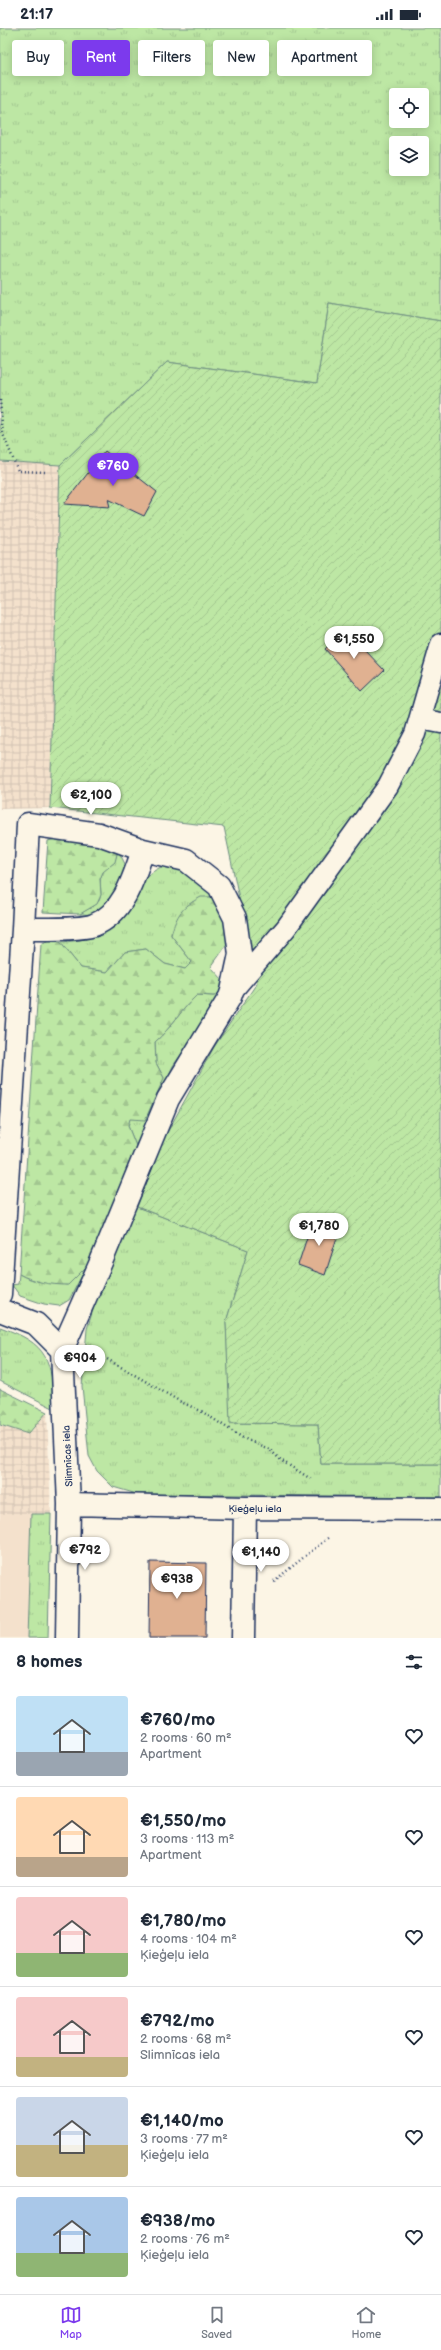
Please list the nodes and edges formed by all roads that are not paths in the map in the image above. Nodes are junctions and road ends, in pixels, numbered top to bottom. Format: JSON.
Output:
{"nodes":[{"id":1,"x":441,"y":644,"type":"edge"},
{"id":2,"x":420,"y":718,"type":"junction"},
{"id":3,"x":441,"y":723,"type":"edge"},
{"id":4,"x":143,"y":850,"type":"junction"},
{"id":5,"x":23,"y":929,"type":"junction"},
{"id":6,"x":232,"y":991,"type":"junction"},
{"id":7,"x":0,"y":1294,"type":"edge"},
{"id":8,"x":0,"y":1310,"type":"edge"},
{"id":9,"x":62,"y":1350,"type":"junction"},
{"id":10,"x":69,"y":1504,"type":"junction"},
{"id":11,"x":245,"y":1508,"type":"junction"},
{"id":12,"x":441,"y":1509,"type":"edge"},
{"id":13,"x":243,"y":1629,"type":"edge"},
{"id":14,"x":67,"y":1638,"type":"edge"}],
"edges":[{"from":1,"to":2,"type":"lane"},
{"from":2,"to":3,"type":"lane"},
{"from":2,"to":6,"type":"lane"},
{"from":4,"to":5,"type":"street"},
{"from":4,"to":5,"type":"street"},
{"from":4,"to":6,"type":"street"},
{"from":5,"to":7,"type":"street"},
{"from":6,"to":9,"type":"street"},
{"from":8,"to":9,"type":"street"},
{"from":9,"to":10,"type":"street","name":"Slimnīcas iela"},
{"from":10,"to":11,"type":"street","name":"Ķieģeļu iela"},
{"from":10,"to":14,"type":"street","name":"Slimnīcas iela"},
{"from":11,"to":12,"type":"street","name":"Ķieģeļu iela"},
{"from":11,"to":13,"type":"street"}]}
